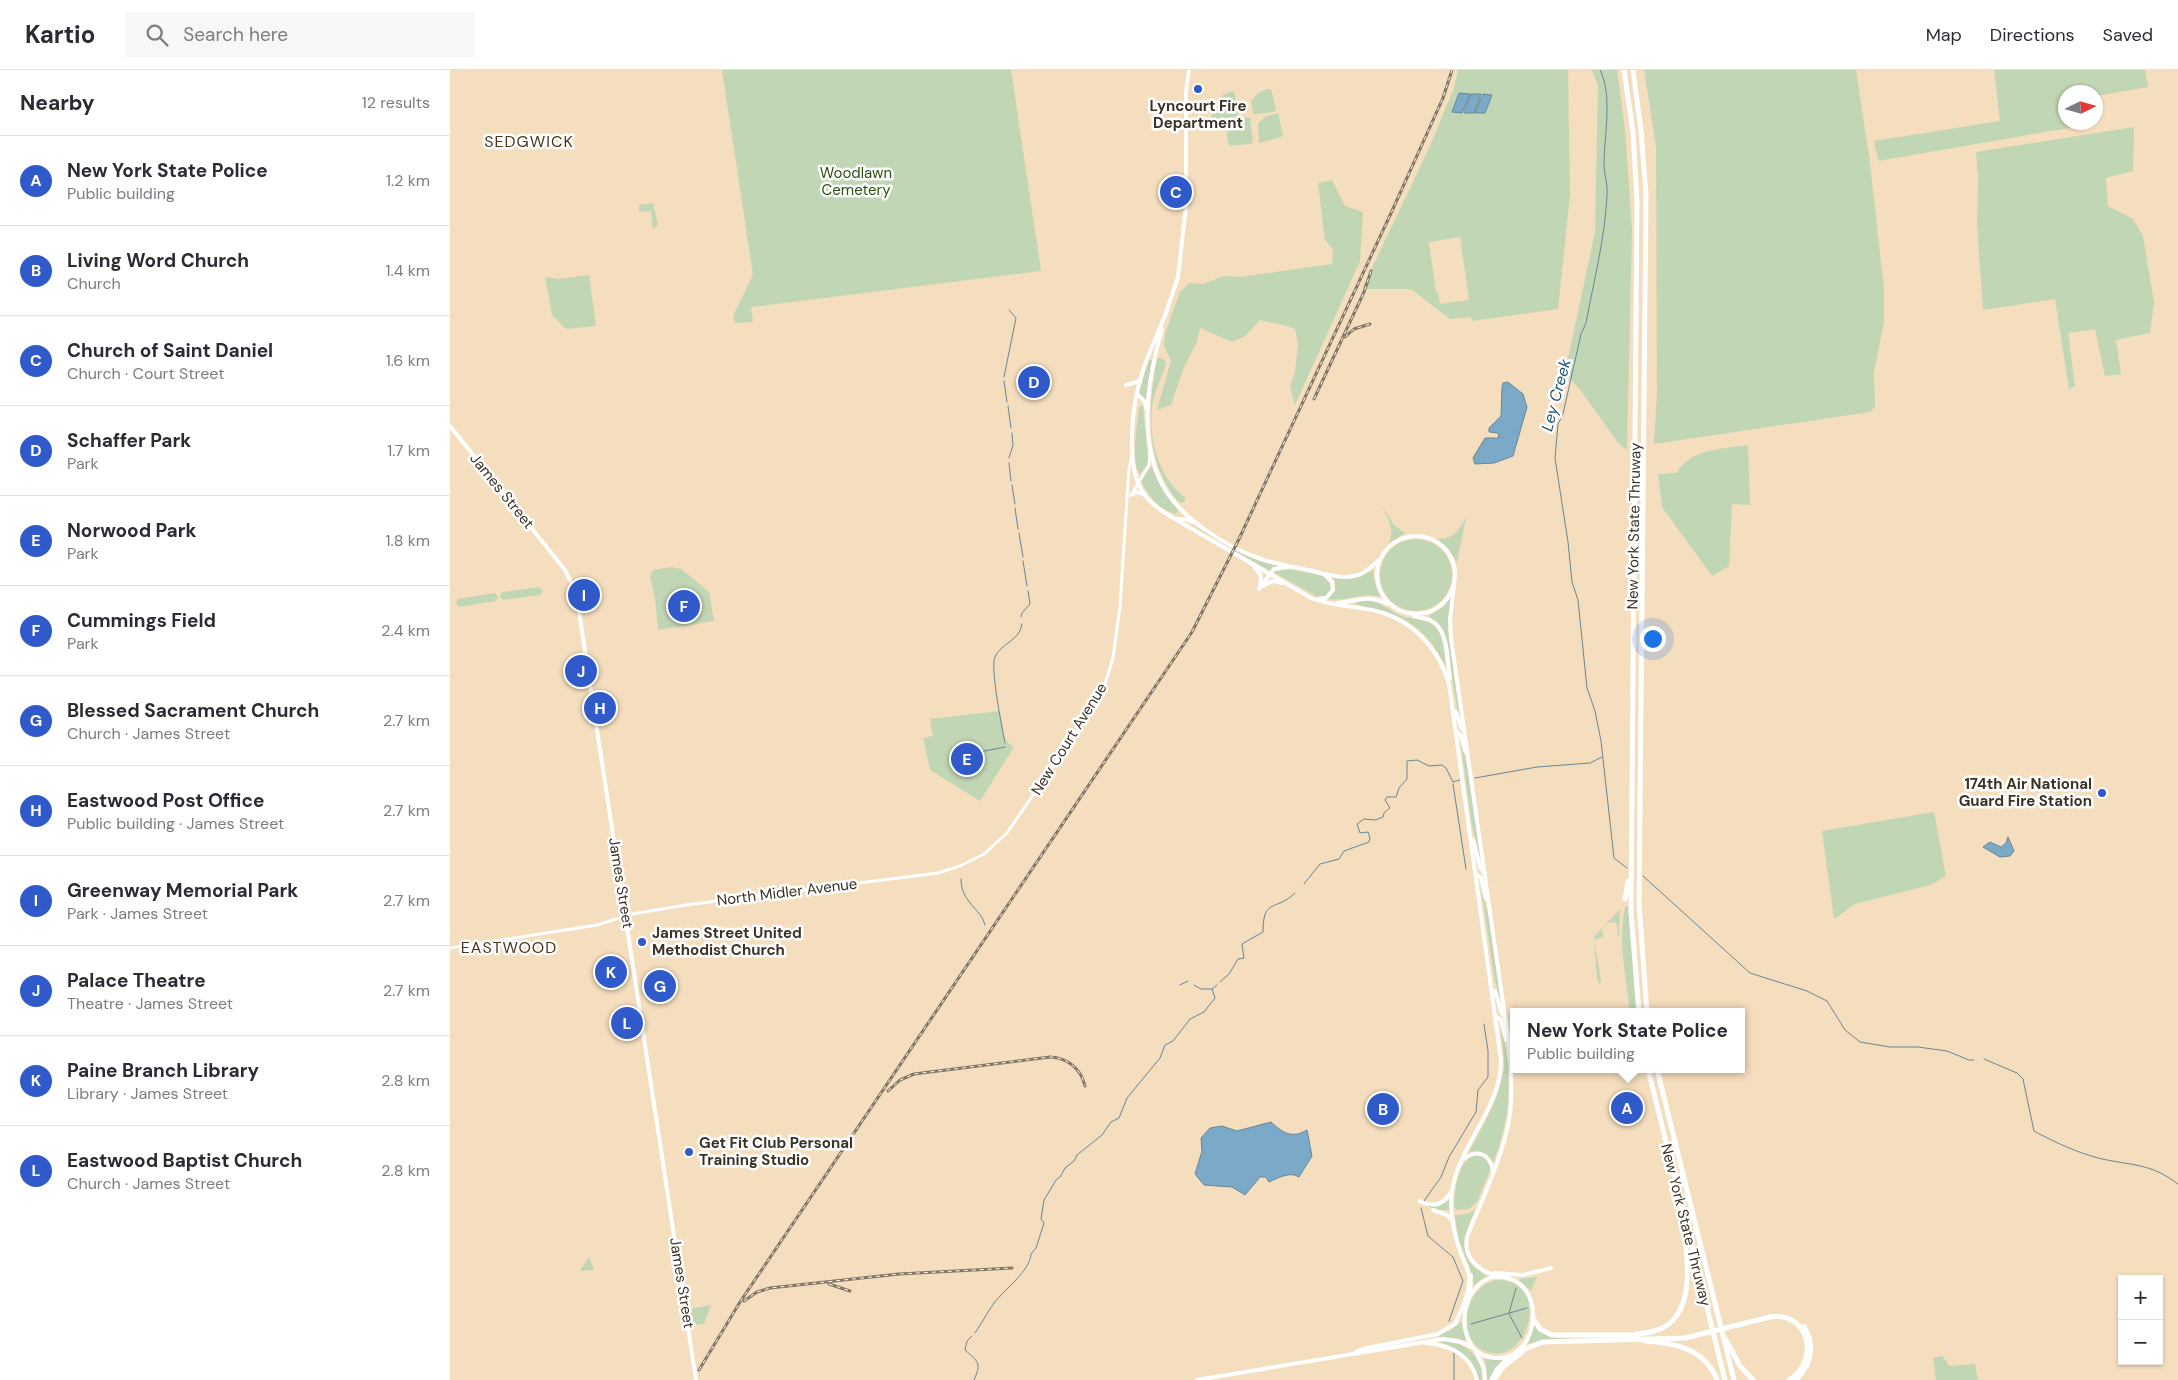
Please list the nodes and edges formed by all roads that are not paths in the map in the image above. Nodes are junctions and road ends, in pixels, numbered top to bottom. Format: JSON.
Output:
{"nodes":[{"id":1,"x":1189,"y":70,"type":"edge"},
{"id":2,"x":1624,"y":70,"type":"edge"},
{"id":3,"x":1632,"y":70,"type":"edge"},
{"id":4,"x":1166,"y":313,"type":"junction"},
{"id":5,"x":1140,"y":381,"type":"junction"},
{"id":6,"x":1126,"y":385,"type":"dead end"},
{"id":7,"x":1137,"y":394,"type":"junction"},
{"id":8,"x":1144,"y":402,"type":"junction"},
{"id":9,"x":1136,"y":404,"type":"junction"},
{"id":10,"x":1148,"y":418,"type":"junction"},
{"id":11,"x":450,"y":426,"type":"edge"},
{"id":12,"x":1150,"y":449,"type":"junction"},
{"id":13,"x":1132,"y":455,"type":"junction"},
{"id":14,"x":1138,"y":482,"type":"junction"},
{"id":15,"x":1144,"y":494,"type":"junction"},
{"id":16,"x":1131,"y":495,"type":"junction"},
{"id":17,"x":1128,"y":508,"type":"junction"},
{"id":18,"x":1174,"y":519,"type":"junction"},
{"id":19,"x":1196,"y":524,"type":"junction"},
{"id":20,"x":1379,"y":560,"type":"junction"},
{"id":21,"x":1251,"y":563,"type":"junction"},
{"id":22,"x":1297,"y":568,"type":"junction"},
{"id":23,"x":1322,"y":573,"type":"junction"},
{"id":24,"x":1270,"y":574,"type":"junction"},
{"id":25,"x":1287,"y":584,"type":"junction"},
{"id":26,"x":1454,"y":585,"type":"junction"},
{"id":27,"x":1259,"y":589,"type":"junction"},
{"id":28,"x":1311,"y":598,"type":"junction"},
{"id":29,"x":1332,"y":604,"type":"junction"},
{"id":30,"x":1390,"y":605,"type":"junction"},
{"id":31,"x":1410,"y":614,"type":"junction"},
{"id":32,"x":1451,"y":693,"type":"junction"},
{"id":33,"x":1453,"y":704,"type":"junction"},
{"id":34,"x":1464,"y":730,"type":"junction"},
{"id":35,"x":1456,"y":731,"type":"junction"},
{"id":36,"x":1469,"y":764,"type":"junction"},
{"id":37,"x":1470,"y":829,"type":"junction"},
{"id":38,"x":1631,"y":868,"type":"junction"},
{"id":39,"x":949,"y":870,"type":"joint"},
{"id":40,"x":1484,"y":873,"type":"junction"},
{"id":41,"x":1476,"y":874,"type":"junction"},
{"id":42,"x":1625,"y":899,"type":"dead end"},
{"id":43,"x":626,"y":916,"type":"junction"},
{"id":44,"x":1491,"y":916,"type":"junction"},
{"id":45,"x":450,"y":948,"type":"edge"},
{"id":46,"x":1491,"y":976,"type":"junction"},
{"id":47,"x":1639,"y":1008,"type":"edge"},
{"id":48,"x":1648,"y":1008,"type":"edge"},
{"id":49,"x":1505,"y":1016,"type":"junction"},
{"id":50,"x":1497,"y":1017,"type":"junction"},
{"id":51,"x":1510,"y":1056,"type":"joint"},
{"id":52,"x":1511,"y":1073,"type":"edge"},
{"id":53,"x":1649,"y":1073,"type":"edge"},
{"id":54,"x":1658,"y":1073,"type":"edge"},
{"id":55,"x":1462,"y":1160,"type":"junction"},
{"id":56,"x":1493,"y":1173,"type":"junction"},
{"id":57,"x":1453,"y":1188,"type":"junction"},
{"id":58,"x":1419,"y":1201,"type":"dead end"},
{"id":59,"x":1682,"y":1206,"type":"junction"},
{"id":60,"x":1432,"y":1210,"type":"dead end"},
{"id":61,"x":1453,"y":1222,"type":"junction"},
{"id":62,"x":1458,"y":1245,"type":"junction"},
{"id":63,"x":1551,"y":1268,"type":"dead end"},
{"id":64,"x":1484,"y":1271,"type":"junction"},
{"id":65,"x":1501,"y":1276,"type":"junction"},
{"id":66,"x":1469,"y":1295,"type":"junction"},
{"id":67,"x":1466,"y":1306,"type":"junction"},
{"id":68,"x":1533,"y":1318,"type":"junction"},
{"id":69,"x":1455,"y":1323,"type":"junction"},
{"id":70,"x":1731,"y":1326,"type":"junction"},
{"id":71,"x":1722,"y":1331,"type":"junction"},
{"id":72,"x":1620,"y":1338,"type":"junction"},
{"id":73,"x":1543,"y":1342,"type":"junction"},
{"id":74,"x":1419,"y":1343,"type":"junction"},
{"id":75,"x":1473,"y":1349,"type":"junction"},
{"id":76,"x":1356,"y":1352,"type":"junction"},
{"id":77,"x":1514,"y":1353,"type":"junction"},
{"id":78,"x":696,"y":1380,"type":"edge"},
{"id":79,"x":1197,"y":1380,"type":"edge"},
{"id":80,"x":1477,"y":1380,"type":"edge"},
{"id":81,"x":1485,"y":1380,"type":"edge"},
{"id":82,"x":1493,"y":1380,"type":"edge"},
{"id":83,"x":1717,"y":1380,"type":"edge"},
{"id":84,"x":1726,"y":1380,"type":"edge"},
{"id":85,"x":1734,"y":1380,"type":"edge"},
{"id":86,"x":1754,"y":1380,"type":"edge"},
{"id":87,"x":1789,"y":1380,"type":"edge"},
{"id":88,"x":1796,"y":1380,"type":"edge"}],
"edges":[{"from":1,"to":4,"type":"main road"},
{"from":2,"to":38,"type":"highway","name":"New York State Thruway"},
{"from":3,"to":48,"type":"highway","name":"New York State Thruway"},
{"from":4,"to":5,"type":"main road"},
{"from":4,"to":10,"type":"main road"},
{"from":5,"to":6,"type":"main road"},
{"from":5,"to":7,"type":"main road"},
{"from":7,"to":8,"type":"main road"},
{"from":7,"to":9,"type":"main road"},
{"from":8,"to":9,"type":"main road"},
{"from":8,"to":10,"type":"main road"},
{"from":9,"to":13,"type":"main road"},
{"from":10,"to":12,"type":"main road"},
{"from":11,"to":43,"type":"main road","name":"James Street"},
{"from":12,"to":14,"type":"main road","name":"New Court Avenue"},
{"from":12,"to":19,"type":"main road"},
{"from":13,"to":14,"type":"main road"},
{"from":13,"to":17,"type":"main road","name":"New Court Avenue"},
{"from":14,"to":15,"type":"main road"},
{"from":14,"to":16,"type":"main road","name":"New Court Avenue"},
{"from":15,"to":16,"type":"main road"},
{"from":15,"to":18,"type":"main road"},
{"from":16,"to":17,"type":"main road","name":"New Court Avenue"},
{"from":17,"to":39,"type":"main road","name":"New Court Avenue"},
{"from":18,"to":19,"type":"main road"},
{"from":18,"to":21,"type":"main road"},
{"from":19,"to":22,"type":"main road"},
{"from":20,"to":23,"type":"main road"},
{"from":20,"to":26,"type":"main road"},
{"from":20,"to":30,"type":"main road"},
{"from":21,"to":24,"type":"main road"},
{"from":21,"to":27,"type":"main road"},
{"from":22,"to":23,"type":"main road"},
{"from":22,"to":24,"type":"main road"},
{"from":23,"to":28,"type":"main road"},
{"from":24,"to":25,"type":"main road"},
{"from":24,"to":27,"type":"main road"},
{"from":25,"to":27,"type":"main road"},
{"from":25,"to":28,"type":"main road"},
{"from":26,"to":31,"type":"main road"},
{"from":26,"to":34,"type":"main road"},
{"from":28,"to":29,"type":"main road"},
{"from":29,"to":30,"type":"main road"},
{"from":29,"to":32,"type":"main road"},
{"from":30,"to":31,"type":"main road"},
{"from":31,"to":32,"type":"main road"},
{"from":32,"to":33,"type":"main road"},
{"from":33,"to":34,"type":"main road"},
{"from":33,"to":35,"type":"main road"},
{"from":34,"to":36,"type":"main road"},
{"from":35,"to":36,"type":"main road"},
{"from":35,"to":37,"type":"main road"},
{"from":36,"to":40,"type":"main road"},
{"from":37,"to":40,"type":"main road"},
{"from":37,"to":41,"type":"main road"},
{"from":38,"to":42,"type":"highway"},
{"from":38,"to":47,"type":"highway","name":"New York State Thruway"},
{"from":39,"to":43,"type":"main road","name":"North Midler Avenue"},
{"from":40,"to":44,"type":"main road"},
{"from":41,"to":44,"type":"main road"},
{"from":41,"to":46,"type":"main road"},
{"from":43,"to":45,"type":"main road","name":"North Midler Avenue"},
{"from":43,"to":78,"type":"main road","name":"James Street"},
{"from":44,"to":49,"type":"main road"},
{"from":46,"to":49,"type":"main road"},
{"from":46,"to":50,"type":"main road"},
{"from":49,"to":51,"type":"main road"},
{"from":50,"to":51,"type":"main road"},
{"from":50,"to":55,"type":"main road"},
{"from":52,"to":56,"type":"main road"},
{"from":53,"to":59,"type":"highway","name":"New York State Thruway"},
{"from":54,"to":71,"type":"highway","name":"New York State Thruway"},
{"from":55,"to":56,"type":"main road"},
{"from":55,"to":57,"type":"main road"},
{"from":56,"to":64,"type":"main road"},
{"from":57,"to":58,"type":"main road"},
{"from":57,"to":61,"type":"main road"},
{"from":59,"to":72,"type":"highway"},
{"from":59,"to":84,"type":"highway","name":"New York State Thruway"},
{"from":60,"to":61,"type":"main road"},
{"from":61,"to":62,"type":"main road"},
{"from":62,"to":66,"type":"main road"},
{"from":62,"to":69,"type":"main road"},
{"from":63,"to":64,"type":"main road"},
{"from":64,"to":65,"type":"main road"},
{"from":65,"to":66,"type":"main road"},
{"from":65,"to":68,"type":"main road"},
{"from":66,"to":67,"type":"main road"},
{"from":67,"to":69,"type":"main road"},
{"from":67,"to":75,"type":"main road"},
{"from":68,"to":72,"type":"highway"},
{"from":68,"to":77,"type":"main road"},
{"from":69,"to":76,"type":"main road"},
{"from":70,"to":72,"type":"highway"},
{"from":70,"to":87,"type":"highway"},
{"from":70,"to":88,"type":"highway"},
{"from":71,"to":85,"type":"highway","name":"New York State Thruway"},
{"from":71,"to":86,"type":"highway"},
{"from":72,"to":73,"type":"highway"},
{"from":72,"to":83,"type":"highway"},
{"from":73,"to":77,"type":"highway"},
{"from":73,"to":82,"type":"highway"},
{"from":74,"to":75,"type":"main road"},
{"from":74,"to":76,"type":"main road"},
{"from":74,"to":80,"type":"main road"},
{"from":75,"to":77,"type":"main road"},
{"from":75,"to":81,"type":"main road"},
{"from":76,"to":79,"type":"main road"},
{"from":77,"to":82,"type":"main road"}]}
